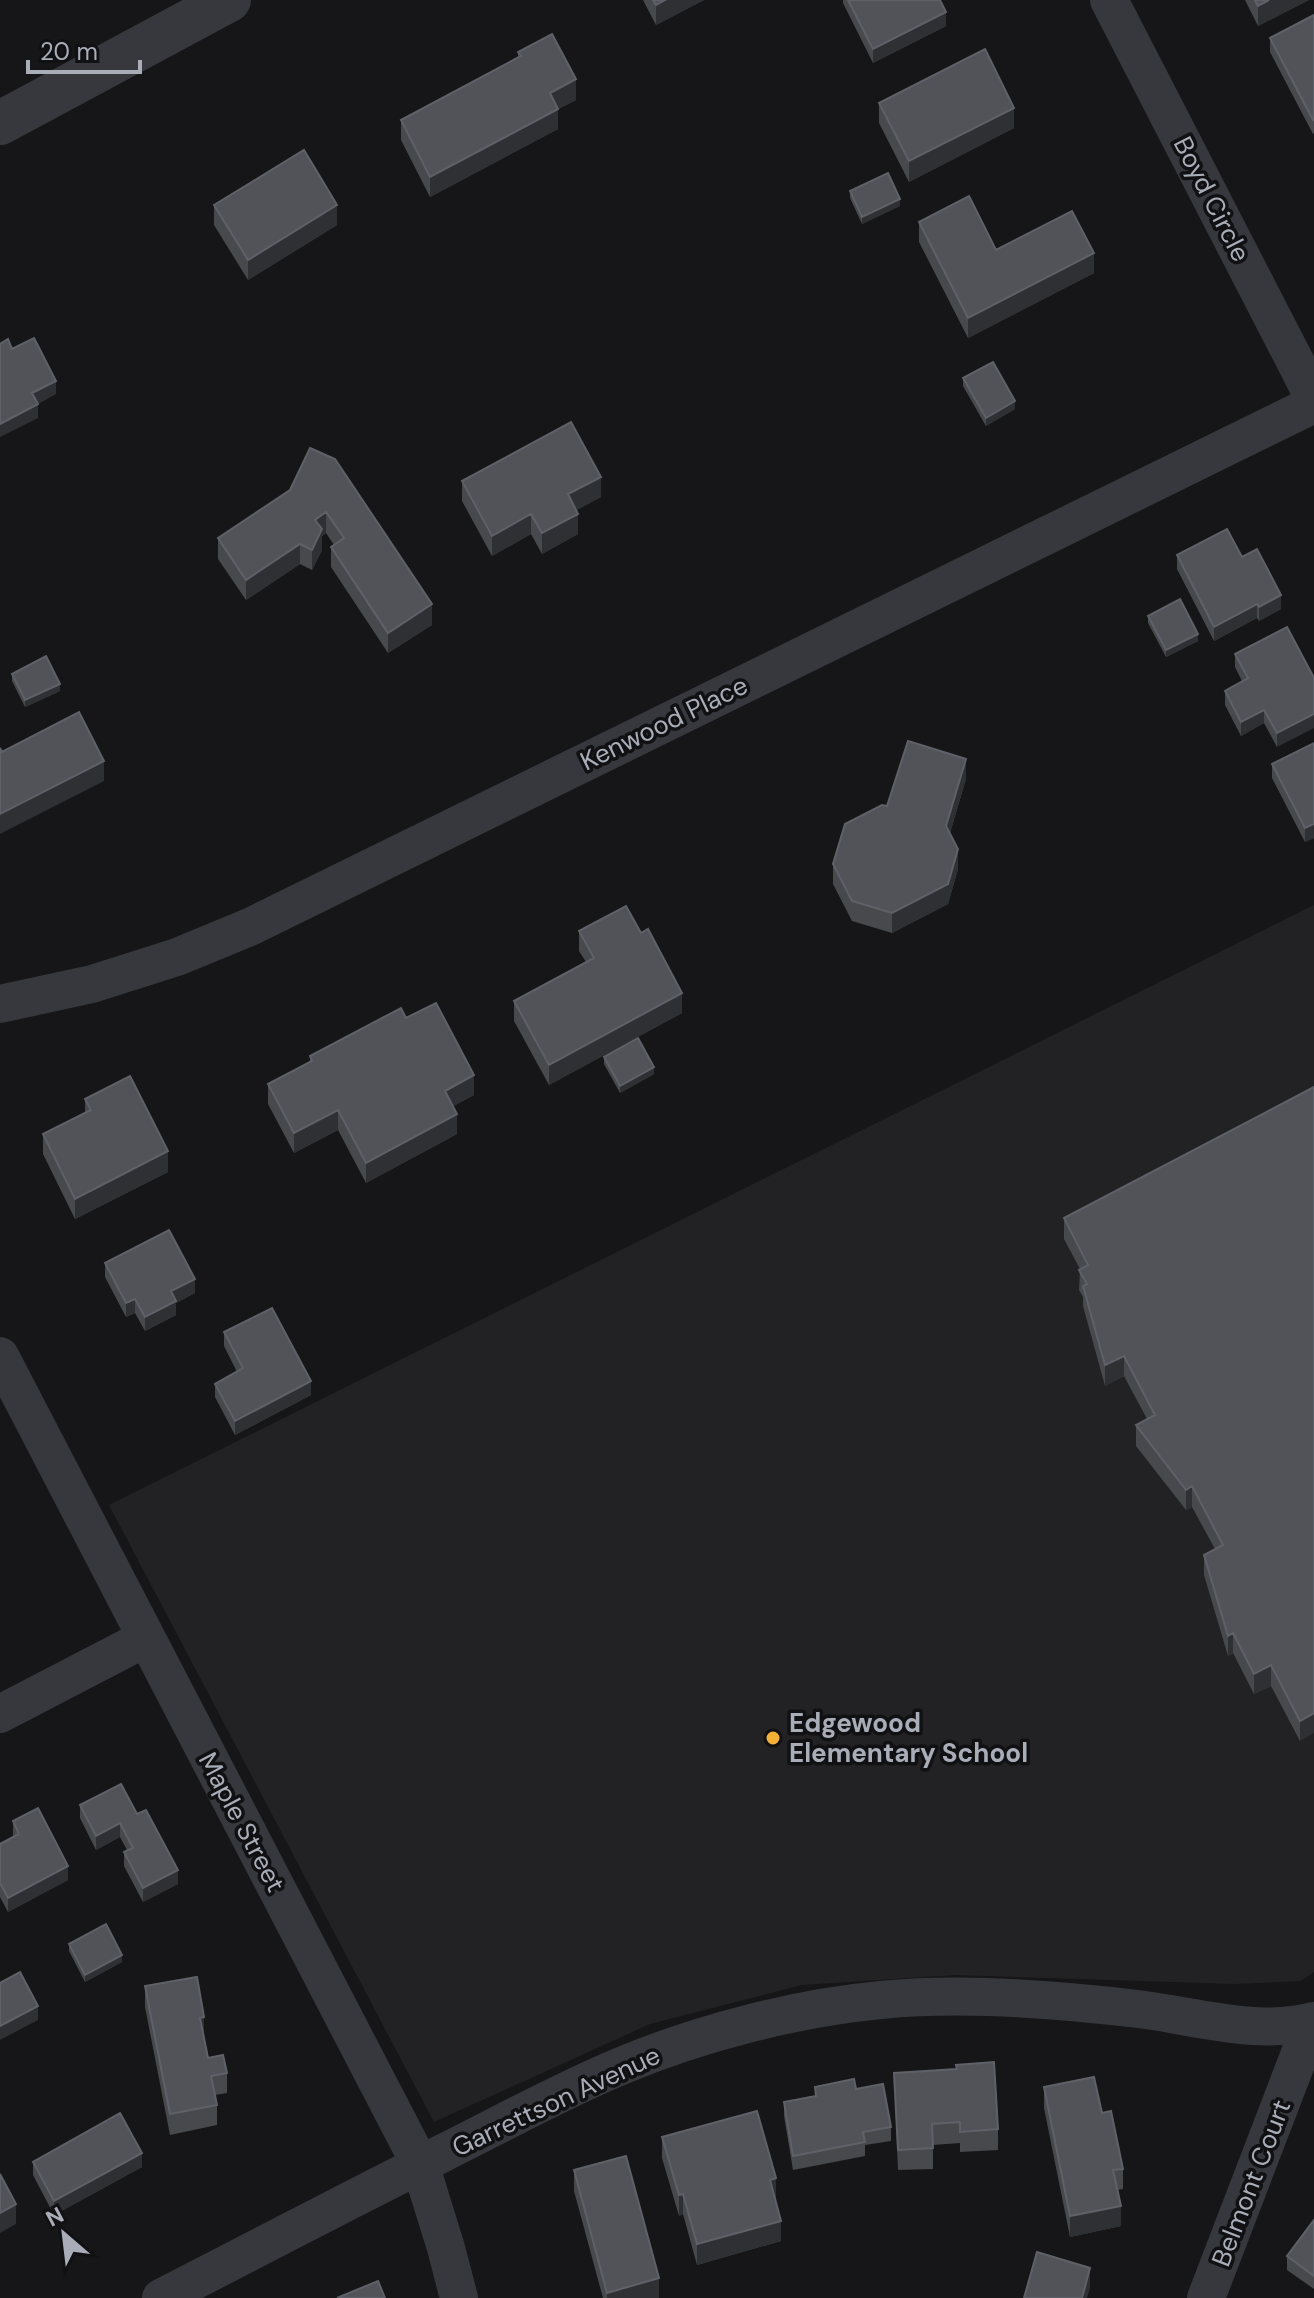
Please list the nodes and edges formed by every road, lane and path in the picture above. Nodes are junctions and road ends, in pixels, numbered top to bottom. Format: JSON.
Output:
{"nodes":[{"id":1,"x":229,"y":0,"type":"edge"},
{"id":2,"x":1109,"y":0,"type":"edge"},
{"id":3,"x":0,"y":123,"type":"edge"},
{"id":4,"x":1314,"y":401,"type":"edge"},
{"id":5,"x":0,"y":1004,"type":"edge"},
{"id":6,"x":0,"y":1356,"type":"edge"},
{"id":7,"x":146,"y":1638,"type":"junction"},
{"id":8,"x":0,"y":1714,"type":"edge"},
{"id":9,"x":1313,"y":2022,"type":"edge"},
{"id":10,"x":420,"y":2164,"type":"junction"},
{"id":11,"x":161,"y":2298,"type":"edge"},
{"id":12,"x":459,"y":2298,"type":"edge"},
{"id":13,"x":1206,"y":2298,"type":"edge"}],
"edges":[{"from":1,"to":3,"type":"street"},
{"from":2,"to":4,"type":"street","name":"Boyd Circle"},
{"from":4,"to":5,"type":"street","name":"Kenwood Place"},
{"from":6,"to":7,"type":"street","name":"Maple Street"},
{"from":7,"to":8,"type":"street"},
{"from":7,"to":10,"type":"street","name":"Maple Street"},
{"from":9,"to":10,"type":"street","name":"Garrettson Avenue"},
{"from":9,"to":13,"type":"street","name":"Belmont Court"},
{"from":10,"to":11,"type":"street","name":"Garrettson Avenue"},
{"from":10,"to":12,"type":"street","name":"Maple Street"}]}
